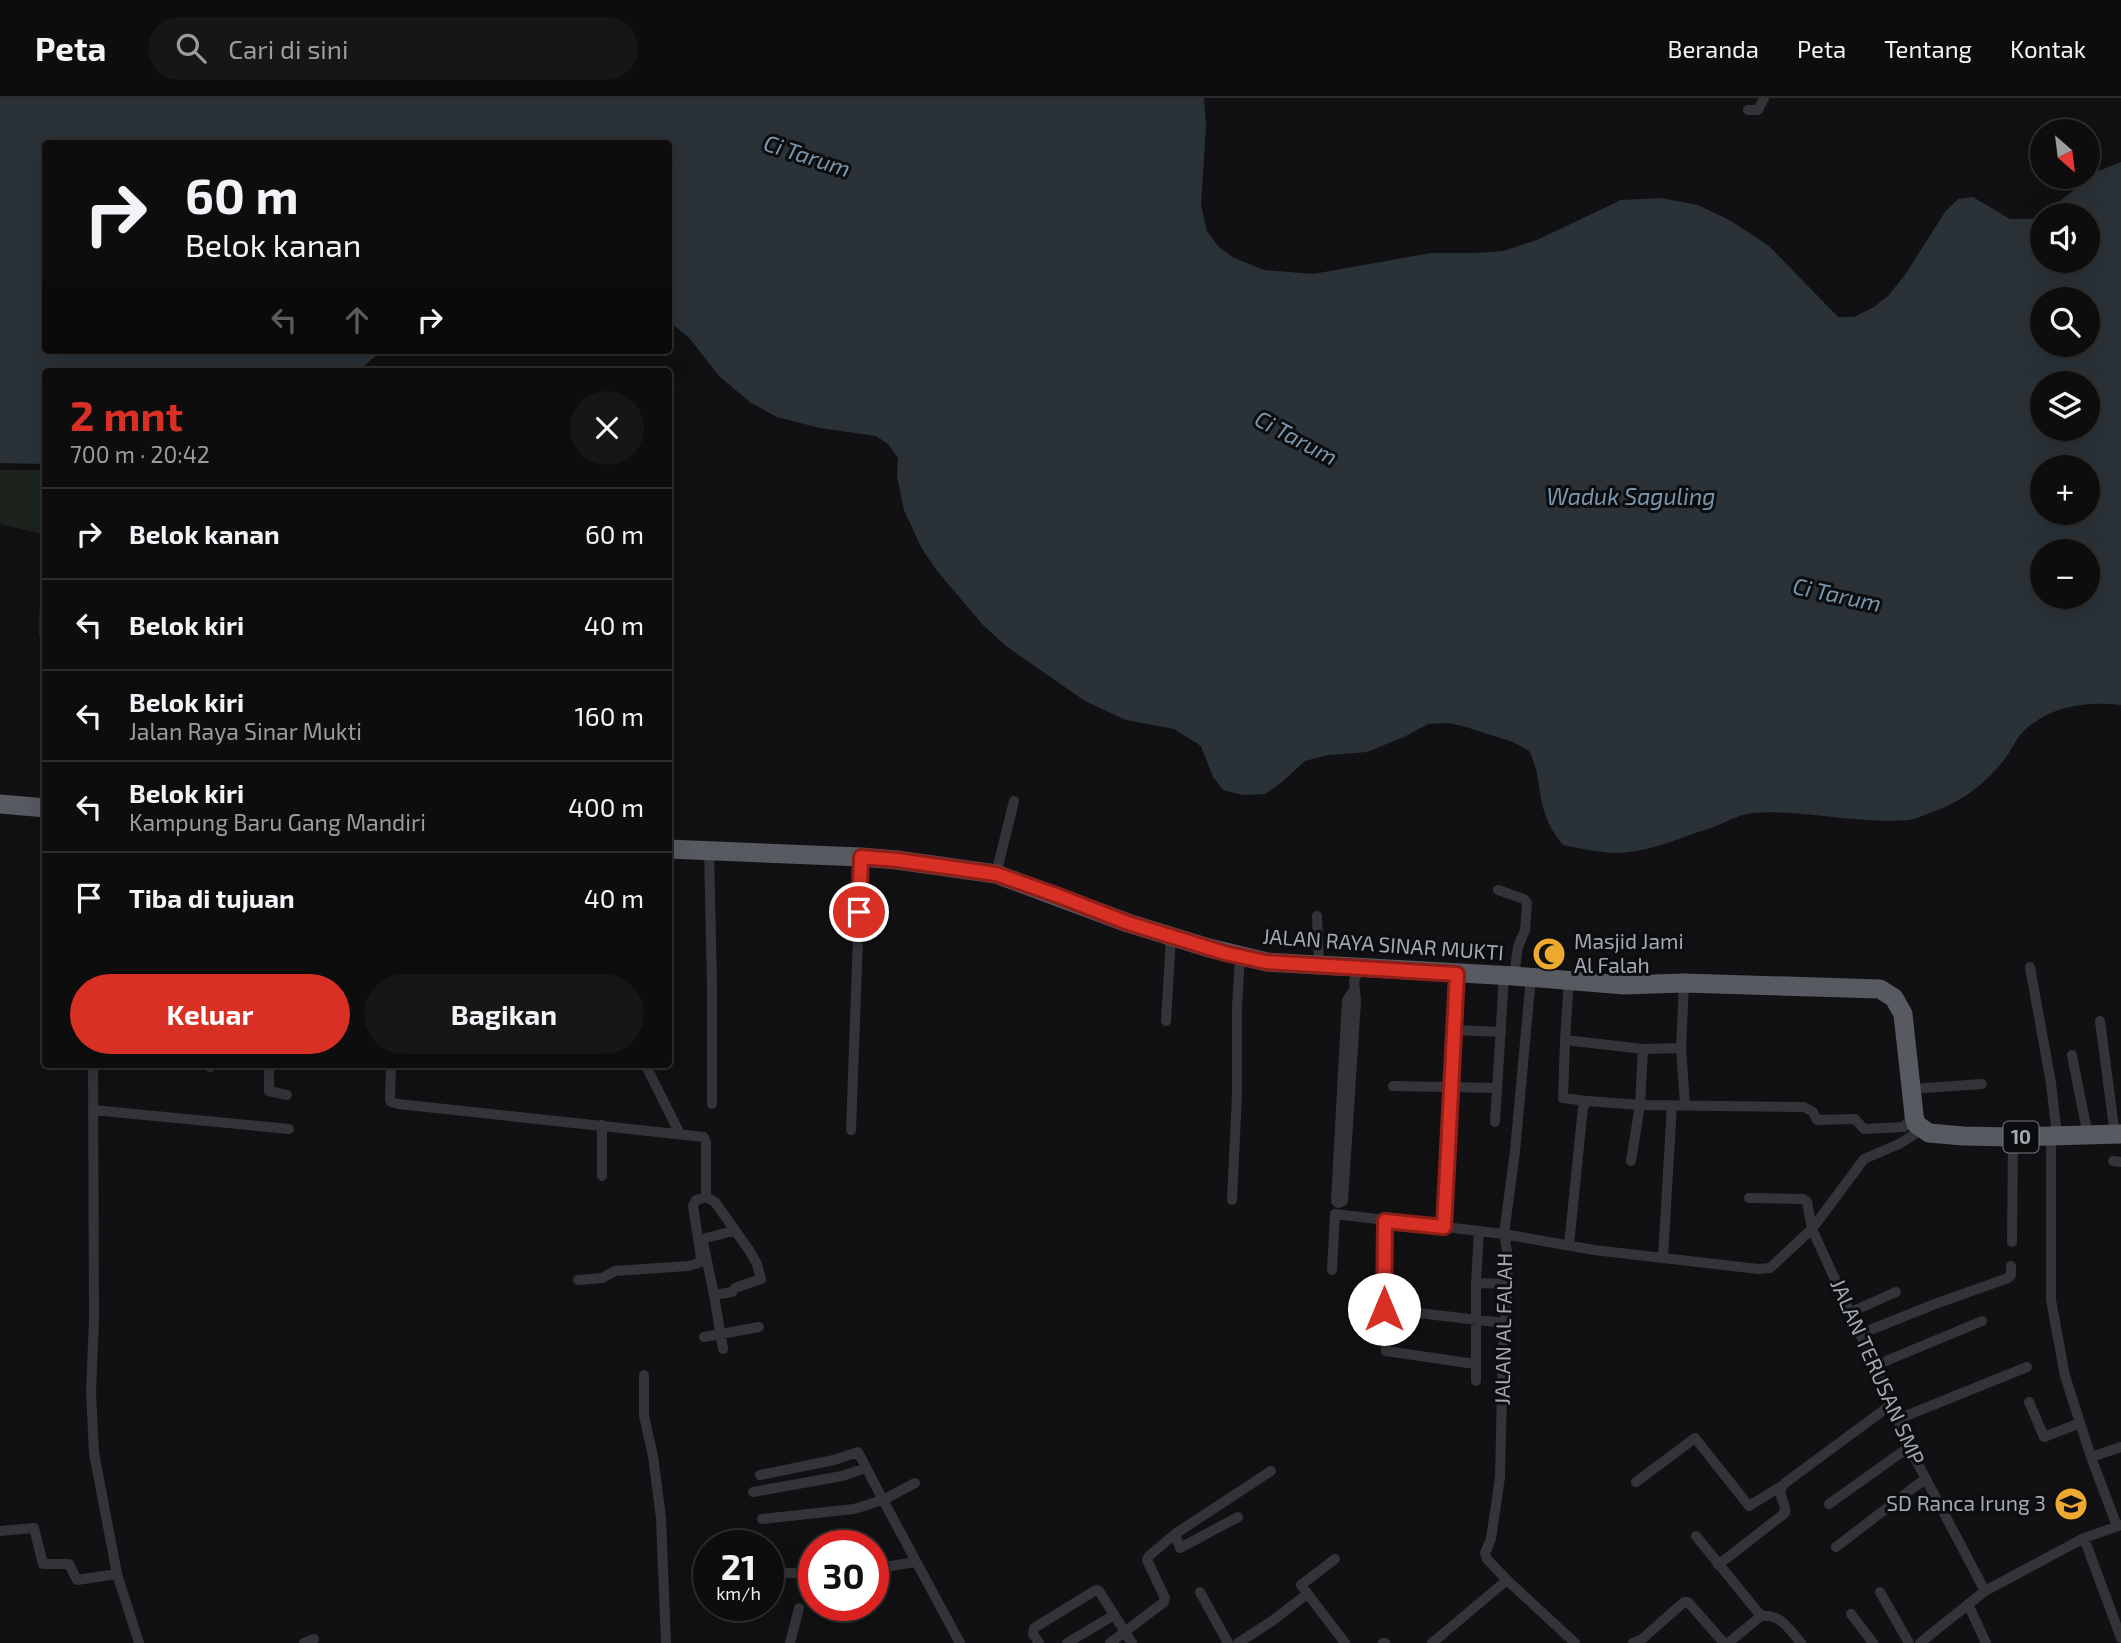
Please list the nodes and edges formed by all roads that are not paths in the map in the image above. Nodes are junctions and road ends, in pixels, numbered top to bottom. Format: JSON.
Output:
{"nodes":[{"id":1,"x":1764,"y":98,"type":"edge"},
{"id":2,"x":1748,"y":110,"type":"dead end"},
{"id":3,"x":1014,"y":801,"type":"dead end"},
{"id":4,"x":0,"y":804,"type":"edge"},
{"id":5,"x":42,"y":808,"type":"edge"},
{"id":6,"x":672,"y":849,"type":"edge"},
{"id":7,"x":709,"y":851,"type":"junction"},
{"id":8,"x":861,"y":857,"type":"junction"},
{"id":9,"x":996,"y":874,"type":"junction"},
{"id":10,"x":1499,"y":890,"type":"dead end"},
{"id":11,"x":1317,"y":916,"type":"dead end"},
{"id":12,"x":1171,"y":937,"type":"junction"},
{"id":13,"x":1240,"y":957,"type":"junction"},
{"id":14,"x":1319,"y":964,"type":"junction"},
{"id":15,"x":1360,"y":967,"type":"junction"},
{"id":16,"x":2030,"y":967,"type":"dead end"},
{"id":17,"x":1457,"y":974,"type":"junction"},
{"id":18,"x":1516,"y":976,"type":"junction"},
{"id":19,"x":1569,"y":981,"type":"junction"},
{"id":20,"x":1684,"y":983,"type":"junction"},
{"id":21,"x":1166,"y":1021,"type":"dead end"},
{"id":22,"x":2100,"y":1021,"type":"dead end"},
{"id":23,"x":1455,"y":1030,"type":"junction"},
{"id":24,"x":1501,"y":1032,"type":"junction"},
{"id":25,"x":1565,"y":1040,"type":"junction"},
{"id":26,"x":1681,"y":1048,"type":"junction"},
{"id":27,"x":1643,"y":1049,"type":"junction"},
{"id":28,"x":2072,"y":1055,"type":"dead end"},
{"id":29,"x":269,"y":1068,"type":"edge"},
{"id":30,"x":391,"y":1068,"type":"edge"},
{"id":31,"x":647,"y":1068,"type":"edge"},
{"id":32,"x":93,"y":1069,"type":"edge"},
{"id":33,"x":1982,"y":1084,"type":"dead end"},
{"id":34,"x":1393,"y":1086,"type":"dead end"},
{"id":35,"x":1452,"y":1087,"type":"junction"},
{"id":36,"x":1497,"y":1088,"type":"junction"},
{"id":37,"x":1911,"y":1089,"type":"junction"},
{"id":38,"x":287,"y":1095,"type":"dead end"},
{"id":39,"x":1346,"y":1096,"type":"junction"},
{"id":40,"x":1587,"y":1101,"type":"junction"},
{"id":41,"x":712,"y":1104,"type":"dead end"},
{"id":42,"x":1640,"y":1105,"type":"junction"},
{"id":43,"x":1672,"y":1105,"type":"junction"},
{"id":44,"x":1685,"y":1105,"type":"junction"},
{"id":45,"x":93,"y":1110,"type":"junction"},
{"id":46,"x":1495,"y":1122,"type":"dead end"},
{"id":47,"x":1918,"y":1122,"type":"junction"},
{"id":48,"x":602,"y":1125,"type":"junction"},
{"id":49,"x":289,"y":1129,"type":"dead end"},
{"id":50,"x":851,"y":1130,"type":"dead end"},
{"id":51,"x":680,"y":1134,"type":"junction"},
{"id":52,"x":2118,"y":1134,"type":"edge"},
{"id":53,"x":2054,"y":1136,"type":"junction"},
{"id":54,"x":2088,"y":1136,"type":"junction"},
{"id":55,"x":2013,"y":1137,"type":"junction"},
{"id":56,"x":1631,"y":1161,"type":"dead end"},
{"id":57,"x":602,"y":1176,"type":"dead end"},
{"id":58,"x":706,"y":1197,"type":"junction"},
{"id":59,"x":1749,"y":1198,"type":"dead end"},
{"id":60,"x":1232,"y":1200,"type":"dead end"},
{"id":61,"x":1385,"y":1221,"type":"junction"},
{"id":62,"x":1444,"y":1227,"type":"junction"},
{"id":63,"x":1812,"y":1229,"type":"junction"},
{"id":64,"x":733,"y":1231,"type":"junction"},
{"id":65,"x":1479,"y":1231,"type":"junction"},
{"id":66,"x":1504,"y":1234,"type":"junction"},
{"id":67,"x":2012,"y":1242,"type":"dead end"},
{"id":68,"x":1569,"y":1245,"type":"junction"},
{"id":69,"x":1663,"y":1257,"type":"junction"},
{"id":70,"x":2011,"y":1266,"type":"dead end"},
{"id":71,"x":1332,"y":1270,"type":"dead end"},
{"id":72,"x":578,"y":1280,"type":"dead end"},
{"id":73,"x":1476,"y":1283,"type":"junction"},
{"id":74,"x":1508,"y":1284,"type":"junction"},
{"id":75,"x":1896,"y":1292,"type":"dead end"},
{"id":76,"x":714,"y":1295,"type":"junction"},
{"id":77,"x":1384,"y":1309,"type":"junction"},
{"id":78,"x":1851,"y":1312,"type":"junction"},
{"id":79,"x":1476,"y":1319,"type":"junction"},
{"id":80,"x":1982,"y":1321,"type":"dead end"},
{"id":81,"x":1504,"y":1323,"type":"junction"},
{"id":82,"x":759,"y":1327,"type":"dead end"},
{"id":83,"x":721,"y":1334,"type":"junction"},
{"id":84,"x":1860,"y":1334,"type":"junction"},
{"id":85,"x":704,"y":1337,"type":"dead end"},
{"id":86,"x":723,"y":1349,"type":"dead end"},
{"id":87,"x":1475,"y":1364,"type":"junction"},
{"id":88,"x":1874,"y":1366,"type":"junction"},
{"id":89,"x":2027,"y":1367,"type":"dead end"},
{"id":90,"x":644,"y":1375,"type":"dead end"},
{"id":91,"x":1476,"y":1381,"type":"dead end"},
{"id":92,"x":2029,"y":1402,"type":"dead end"},
{"id":93,"x":1892,"y":1404,"type":"junction"},
{"id":94,"x":1898,"y":1419,"type":"junction"},
{"id":95,"x":2080,"y":1423,"type":"junction"},
{"id":96,"x":1909,"y":1447,"type":"junction"},
{"id":97,"x":2121,"y":1447,"type":"edge"},
{"id":98,"x":2091,"y":1457,"type":"junction"},
{"id":99,"x":866,"y":1468,"type":"junction"},
{"id":100,"x":1271,"y":1471,"type":"dead end"},
{"id":101,"x":760,"y":1475,"type":"dead end"},
{"id":102,"x":1925,"y":1479,"type":"junction"},
{"id":103,"x":1636,"y":1482,"type":"dead end"},
{"id":104,"x":915,"y":1483,"type":"dead end"},
{"id":105,"x":1780,"y":1488,"type":"junction"},
{"id":106,"x":753,"y":1492,"type":"dead end"},
{"id":107,"x":883,"y":1500,"type":"junction"},
{"id":108,"x":1829,"y":1504,"type":"dead end"},
{"id":109,"x":1238,"y":1517,"type":"dead end"},
{"id":110,"x":762,"y":1520,"type":"dead end"},
{"id":111,"x":2119,"y":1526,"type":"edge"},
{"id":112,"x":0,"y":1531,"type":"edge"},
{"id":113,"x":1175,"y":1534,"type":"junction"},
{"id":114,"x":1696,"y":1536,"type":"dead end"},
{"id":115,"x":2084,"y":1538,"type":"junction"},
{"id":116,"x":1836,"y":1547,"type":"dead end"},
{"id":117,"x":1335,"y":1559,"type":"dead end"},
{"id":118,"x":915,"y":1562,"type":"junction"},
{"id":119,"x":1718,"y":1565,"type":"junction"},
{"id":120,"x":889,"y":1566,"type":"edge"},
{"id":121,"x":117,"y":1574,"type":"junction"},
{"id":122,"x":1507,"y":1580,"type":"junction"},
{"id":123,"x":1985,"y":1591,"type":"junction"},
{"id":124,"x":1200,"y":1592,"type":"dead end"},
{"id":125,"x":1880,"y":1592,"type":"dead end"},
{"id":126,"x":1307,"y":1594,"type":"junction"},
{"id":127,"x":1968,"y":1604,"type":"junction"},
{"id":128,"x":798,"y":1612,"type":"edge"},
{"id":129,"x":1851,"y":1614,"type":"dead end"},
{"id":130,"x":1114,"y":1615,"type":"junction"},
{"id":131,"x":1761,"y":1616,"type":"junction"},
{"id":132,"x":1124,"y":1632,"type":"junction"},
{"id":133,"x":2121,"y":1638,"type":"edge"},
{"id":134,"x":138,"y":1643,"type":"edge"},
{"id":135,"x":666,"y":1643,"type":"edge"},
{"id":136,"x":790,"y":1643,"type":"edge"},
{"id":137,"x":960,"y":1643,"type":"edge"},
{"id":138,"x":1040,"y":1643,"type":"edge"},
{"id":139,"x":1067,"y":1643,"type":"edge"},
{"id":140,"x":1110,"y":1643,"type":"edge"},
{"id":141,"x":1132,"y":1643,"type":"edge"},
{"id":142,"x":1228,"y":1643,"type":"edge"},
{"id":143,"x":1238,"y":1643,"type":"edge"},
{"id":144,"x":1345,"y":1643,"type":"edge"},
{"id":145,"x":1432,"y":1643,"type":"edge"},
{"id":146,"x":1575,"y":1643,"type":"edge"},
{"id":147,"x":1633,"y":1643,"type":"edge"},
{"id":148,"x":1726,"y":1643,"type":"edge"},
{"id":149,"x":1801,"y":1643,"type":"edge"},
{"id":150,"x":1873,"y":1643,"type":"edge"},
{"id":151,"x":1909,"y":1643,"type":"edge"},
{"id":152,"x":1920,"y":1643,"type":"edge"},
{"id":153,"x":1986,"y":1643,"type":"edge"}],
"edges":[{"from":1,"to":2,"type":"street"},
{"from":3,"to":9,"type":"street"},
{"from":4,"to":5,"type":"highway"},
{"from":6,"to":7,"type":"highway","name":"JALAN RAYA SINAR MUKTI"},
{"from":7,"to":8,"type":"highway","name":"JALAN RAYA SINAR MUKTI"},
{"from":7,"to":41,"type":"street"},
{"from":8,"to":9,"type":"highway","name":"JALAN RAYA SINAR MUKTI"},
{"from":8,"to":50,"type":"street"},
{"from":9,"to":12,"type":"highway","name":"JALAN RAYA SINAR MUKTI"},
{"from":10,"to":18,"type":"street"},
{"from":11,"to":14,"type":"street"},
{"from":12,"to":13,"type":"highway","name":"JALAN RAYA SINAR MUKTI"},
{"from":12,"to":21,"type":"street"},
{"from":13,"to":14,"type":"highway","name":"JALAN RAYA SINAR MUKTI"},
{"from":13,"to":60,"type":"street"},
{"from":14,"to":15,"type":"highway","name":"JALAN RAYA SINAR MUKTI"},
{"from":15,"to":17,"type":"highway","name":"JALAN RAYA SINAR MUKTI"},
{"from":15,"to":39,"type":"street"},
{"from":16,"to":53,"type":"street"},
{"from":17,"to":18,"type":"highway","name":"JALAN RAYA SINAR MUKTI"},
{"from":17,"to":23,"type":"street"},
{"from":18,"to":19,"type":"highway","name":"JALAN RAYA SINAR MUKTI"},
{"from":18,"to":24,"type":"street"},
{"from":18,"to":66,"type":"street","name":"JALAN AL FALAH"},
{"from":19,"to":20,"type":"highway","name":"JALAN RAYA SINAR MUKTI"},
{"from":19,"to":25,"type":"street"},
{"from":20,"to":26,"type":"street"},
{"from":20,"to":37,"type":"highway","name":"JALAN RAYA SINAR MUKTI"},
{"from":22,"to":52,"type":"street"},
{"from":23,"to":24,"type":"street"},
{"from":23,"to":35,"type":"street"},
{"from":24,"to":36,"type":"street"},
{"from":25,"to":27,"type":"street"},
{"from":25,"to":40,"type":"street"},
{"from":26,"to":27,"type":"street"},
{"from":26,"to":44,"type":"street"},
{"from":27,"to":42,"type":"street"},
{"from":28,"to":54,"type":"street"},
{"from":29,"to":38,"type":"street"},
{"from":30,"to":48,"type":"street"},
{"from":31,"to":51,"type":"street"},
{"from":32,"to":45,"type":"street"},
{"from":33,"to":37,"type":"street"},
{"from":34,"to":35,"type":"street"},
{"from":35,"to":36,"type":"street"},
{"from":35,"to":62,"type":"street"},
{"from":36,"to":46,"type":"street"},
{"from":37,"to":47,"type":"highway","name":"JALAN RAYA SINAR MUKTI"},
{"from":39,"to":39,"type":"street"},
{"from":40,"to":42,"type":"street"},
{"from":40,"to":68,"type":"street"},
{"from":42,"to":43,"type":"street"},
{"from":42,"to":56,"type":"street"},
{"from":43,"to":44,"type":"street"},
{"from":43,"to":69,"type":"street"},
{"from":44,"to":47,"type":"street"},
{"from":45,"to":49,"type":"street"},
{"from":45,"to":121,"type":"street"},
{"from":47,"to":55,"type":"highway","number":"10"},
{"from":47,"to":63,"type":"street"},
{"from":48,"to":51,"type":"street"},
{"from":48,"to":57,"type":"street"},
{"from":51,"to":58,"type":"street"},
{"from":52,"to":54,"type":"highway","number":"10"},
{"from":53,"to":54,"type":"highway","number":"10"},
{"from":53,"to":55,"type":"highway","number":"10"},
{"from":53,"to":95,"type":"street"},
{"from":55,"to":67,"type":"street"},
{"from":58,"to":64,"type":"street"},
{"from":58,"to":72,"type":"street"},
{"from":59,"to":63,"type":"street","name":"JALAN TERUSAN SMP"},
{"from":61,"to":62,"type":"street"},
{"from":61,"to":71,"type":"street"},
{"from":61,"to":77,"type":"street"},
{"from":62,"to":65,"type":"street"},
{"from":63,"to":69,"type":"street"},
{"from":63,"to":78,"type":"street","name":"JALAN TERUSAN SMP"},
{"from":64,"to":76,"type":"street"},
{"from":64,"to":76,"type":"street"},
{"from":65,"to":66,"type":"street"},
{"from":65,"to":73,"type":"street"},
{"from":66,"to":68,"type":"street"},
{"from":66,"to":74,"type":"street","name":"JALAN AL FALAH"},
{"from":68,"to":69,"type":"street"},
{"from":70,"to":84,"type":"street"},
{"from":73,"to":74,"type":"street"},
{"from":73,"to":79,"type":"street"},
{"from":74,"to":81,"type":"street","name":"JALAN AL FALAH"},
{"from":75,"to":78,"type":"street"},
{"from":76,"to":83,"type":"street"},
{"from":77,"to":79,"type":"street"},
{"from":77,"to":87,"type":"street"},
{"from":78,"to":84,"type":"street","name":"JALAN TERUSAN SMP"},
{"from":79,"to":81,"type":"street"},
{"from":79,"to":87,"type":"street"},
{"from":80,"to":88,"type":"street"},
{"from":81,"to":122,"type":"street","name":"JALAN AL FALAH"},
{"from":82,"to":83,"type":"street"},
{"from":83,"to":85,"type":"street"},
{"from":83,"to":86,"type":"street"},
{"from":84,"to":88,"type":"street","name":"JALAN TERUSAN SMP"},
{"from":87,"to":91,"type":"street"},
{"from":88,"to":93,"type":"street","name":"JALAN TERUSAN SMP"},
{"from":89,"to":94,"type":"street"},
{"from":90,"to":135,"type":"street"},
{"from":92,"to":95,"type":"street"},
{"from":93,"to":94,"type":"street","name":"JALAN TERUSAN SMP"},
{"from":93,"to":105,"type":"street"},
{"from":94,"to":96,"type":"street","name":"JALAN TERUSAN SMP"},
{"from":95,"to":98,"type":"street"},
{"from":96,"to":102,"type":"street","name":"JALAN TERUSAN SMP"},
{"from":96,"to":108,"type":"street"},
{"from":97,"to":98,"type":"street"},
{"from":98,"to":111,"type":"street"},
{"from":99,"to":101,"type":"street"},
{"from":99,"to":106,"type":"street"},
{"from":99,"to":107,"type":"street"},
{"from":100,"to":113,"type":"street"},
{"from":102,"to":116,"type":"street"},
{"from":102,"to":123,"type":"street","name":"JALAN TERUSAN SMP"},
{"from":103,"to":105,"type":"street"},
{"from":104,"to":107,"type":"street"},
{"from":105,"to":119,"type":"street"},
{"from":107,"to":110,"type":"street"},
{"from":107,"to":118,"type":"street"},
{"from":109,"to":113,"type":"street"},
{"from":111,"to":115,"type":"street"},
{"from":112,"to":121,"type":"street"},
{"from":113,"to":132,"type":"street"},
{"from":114,"to":119,"type":"street"},
{"from":115,"to":123,"type":"street"},
{"from":115,"to":133,"type":"street"},
{"from":117,"to":126,"type":"street"},
{"from":118,"to":120,"type":"street"},
{"from":118,"to":137,"type":"street"},
{"from":119,"to":131,"type":"street"},
{"from":121,"to":134,"type":"street"},
{"from":122,"to":145,"type":"street"},
{"from":122,"to":146,"type":"street","name":"JALAN AL FALAH"},
{"from":123,"to":127,"type":"street"},
{"from":124,"to":142,"type":"street"},
{"from":125,"to":151,"type":"street"},
{"from":126,"to":143,"type":"street"},
{"from":126,"to":144,"type":"street"},
{"from":127,"to":152,"type":"street"},
{"from":127,"to":153,"type":"street"},
{"from":128,"to":136,"type":"street"},
{"from":129,"to":150,"type":"street"},
{"from":130,"to":132,"type":"street"},
{"from":130,"to":138,"type":"street"},
{"from":130,"to":139,"type":"street"},
{"from":131,"to":148,"type":"street"},
{"from":131,"to":149,"type":"street"},
{"from":132,"to":140,"type":"street"},
{"from":132,"to":141,"type":"street"},
{"from":147,"to":148,"type":"street"}]}
